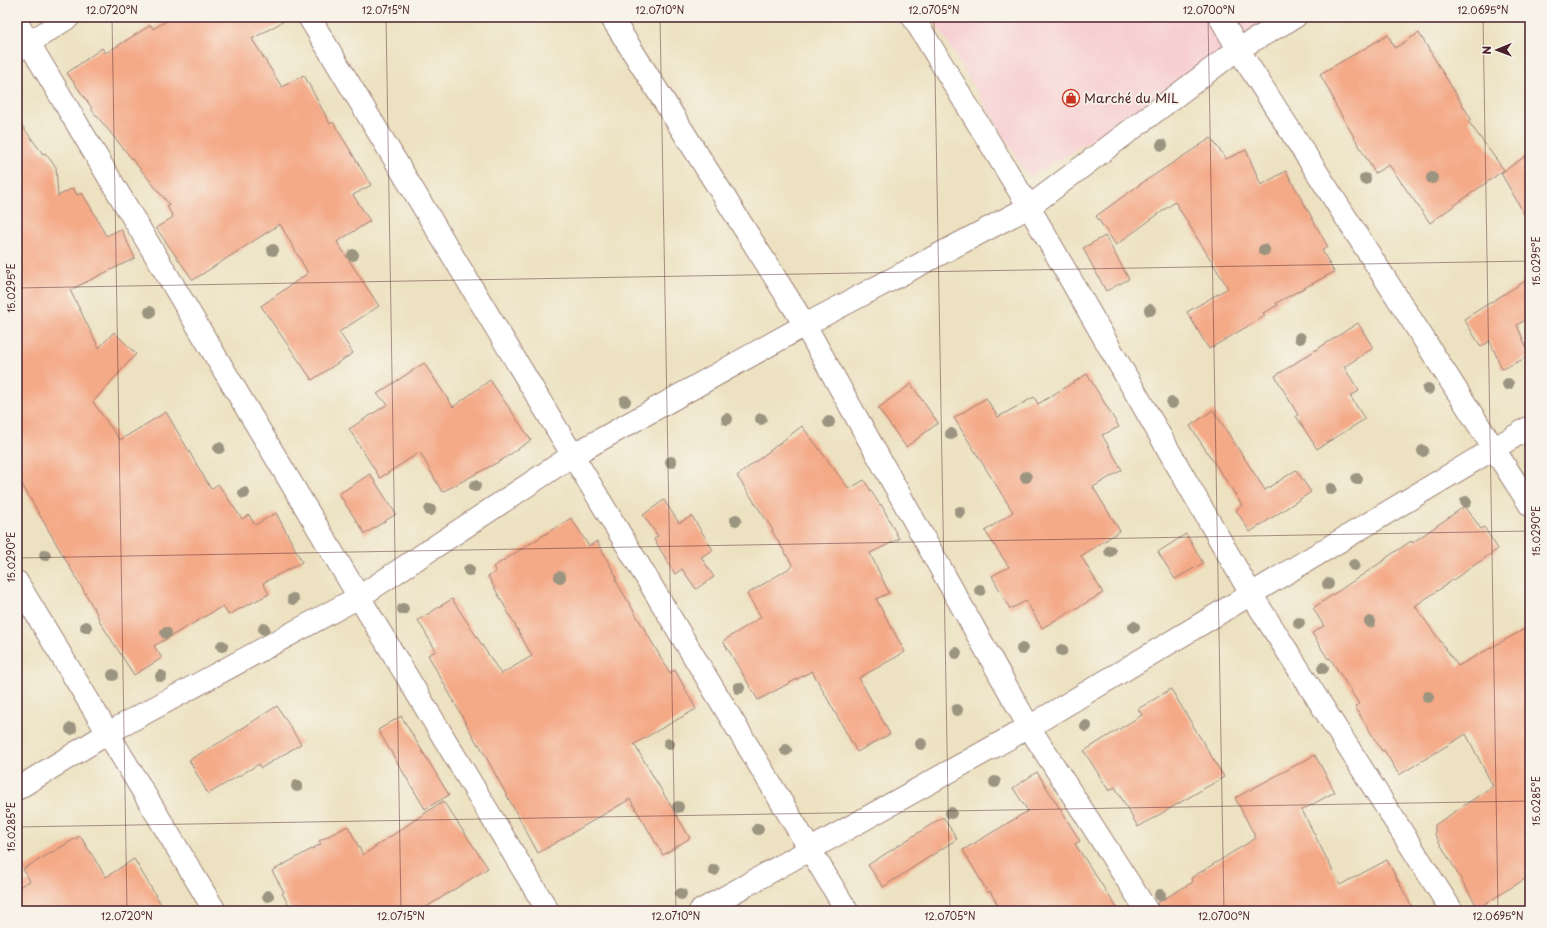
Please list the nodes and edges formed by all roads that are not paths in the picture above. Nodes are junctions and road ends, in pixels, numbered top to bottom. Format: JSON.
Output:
{"nodes":[{"id":1,"x":68,"y":17,"type":"edge"},
{"id":2,"x":309,"y":17,"type":"edge"},
{"id":3,"x":611,"y":17,"type":"edge"},
{"id":4,"x":913,"y":17,"type":"edge"},
{"id":5,"x":1220,"y":17,"type":"edge"},
{"id":6,"x":1296,"y":17,"type":"edge"},
{"id":7,"x":17,"y":23,"type":"edge"},
{"id":8,"x":23,"y":47,"type":"edge"},
{"id":9,"x":1238,"y":49,"type":"junction"},
{"id":10,"x":1029,"y":207,"type":"junction"},
{"id":11,"x":805,"y":325,"type":"junction"},
{"id":12,"x":1530,"y":427,"type":"edge"},
{"id":13,"x":1493,"y":449,"type":"junction"},
{"id":14,"x":573,"y":455,"type":"junction"},
{"id":15,"x":1530,"y":505,"type":"edge"},
{"id":16,"x":17,"y":582,"type":"edge"},
{"id":17,"x":1251,"y":594,"type":"junction"},
{"id":18,"x":359,"y":597,"type":"junction"},
{"id":19,"x":1030,"y":727,"type":"junction"},
{"id":20,"x":108,"y":733,"type":"junction"},
{"id":21,"x":17,"y":789,"type":"edge"},
{"id":22,"x":810,"y":849,"type":"junction"},
{"id":23,"x":215,"y":911,"type":"edge"},
{"id":24,"x":548,"y":911,"type":"edge"},
{"id":25,"x":700,"y":911,"type":"edge"},
{"id":26,"x":847,"y":911,"type":"edge"},
{"id":27,"x":1147,"y":911,"type":"edge"},
{"id":28,"x":1452,"y":911,"type":"edge"}],
"edges":[{"from":1,"to":8,"type":"street"},
{"from":2,"to":14,"type":"street"},
{"from":3,"to":11,"type":"street"},
{"from":4,"to":10,"type":"street"},
{"from":5,"to":9,"type":"street"},
{"from":6,"to":9,"type":"street"},
{"from":7,"to":8,"type":"street"},
{"from":8,"to":18,"type":"street"},
{"from":9,"to":10,"type":"street"},
{"from":9,"to":13,"type":"street"},
{"from":10,"to":11,"type":"street"},
{"from":10,"to":17,"type":"street"},
{"from":11,"to":14,"type":"street"},
{"from":11,"to":19,"type":"street"},
{"from":12,"to":13,"type":"street"},
{"from":13,"to":15,"type":"street"},
{"from":13,"to":17,"type":"street"},
{"from":14,"to":18,"type":"street"},
{"from":14,"to":22,"type":"street"},
{"from":16,"to":20,"type":"street"},
{"from":17,"to":19,"type":"street"},
{"from":17,"to":28,"type":"street"},
{"from":18,"to":20,"type":"street"},
{"from":18,"to":24,"type":"street"},
{"from":19,"to":22,"type":"street"},
{"from":19,"to":27,"type":"street"},
{"from":20,"to":21,"type":"street"},
{"from":20,"to":23,"type":"street"},
{"from":22,"to":25,"type":"street"},
{"from":22,"to":26,"type":"street"}]}
